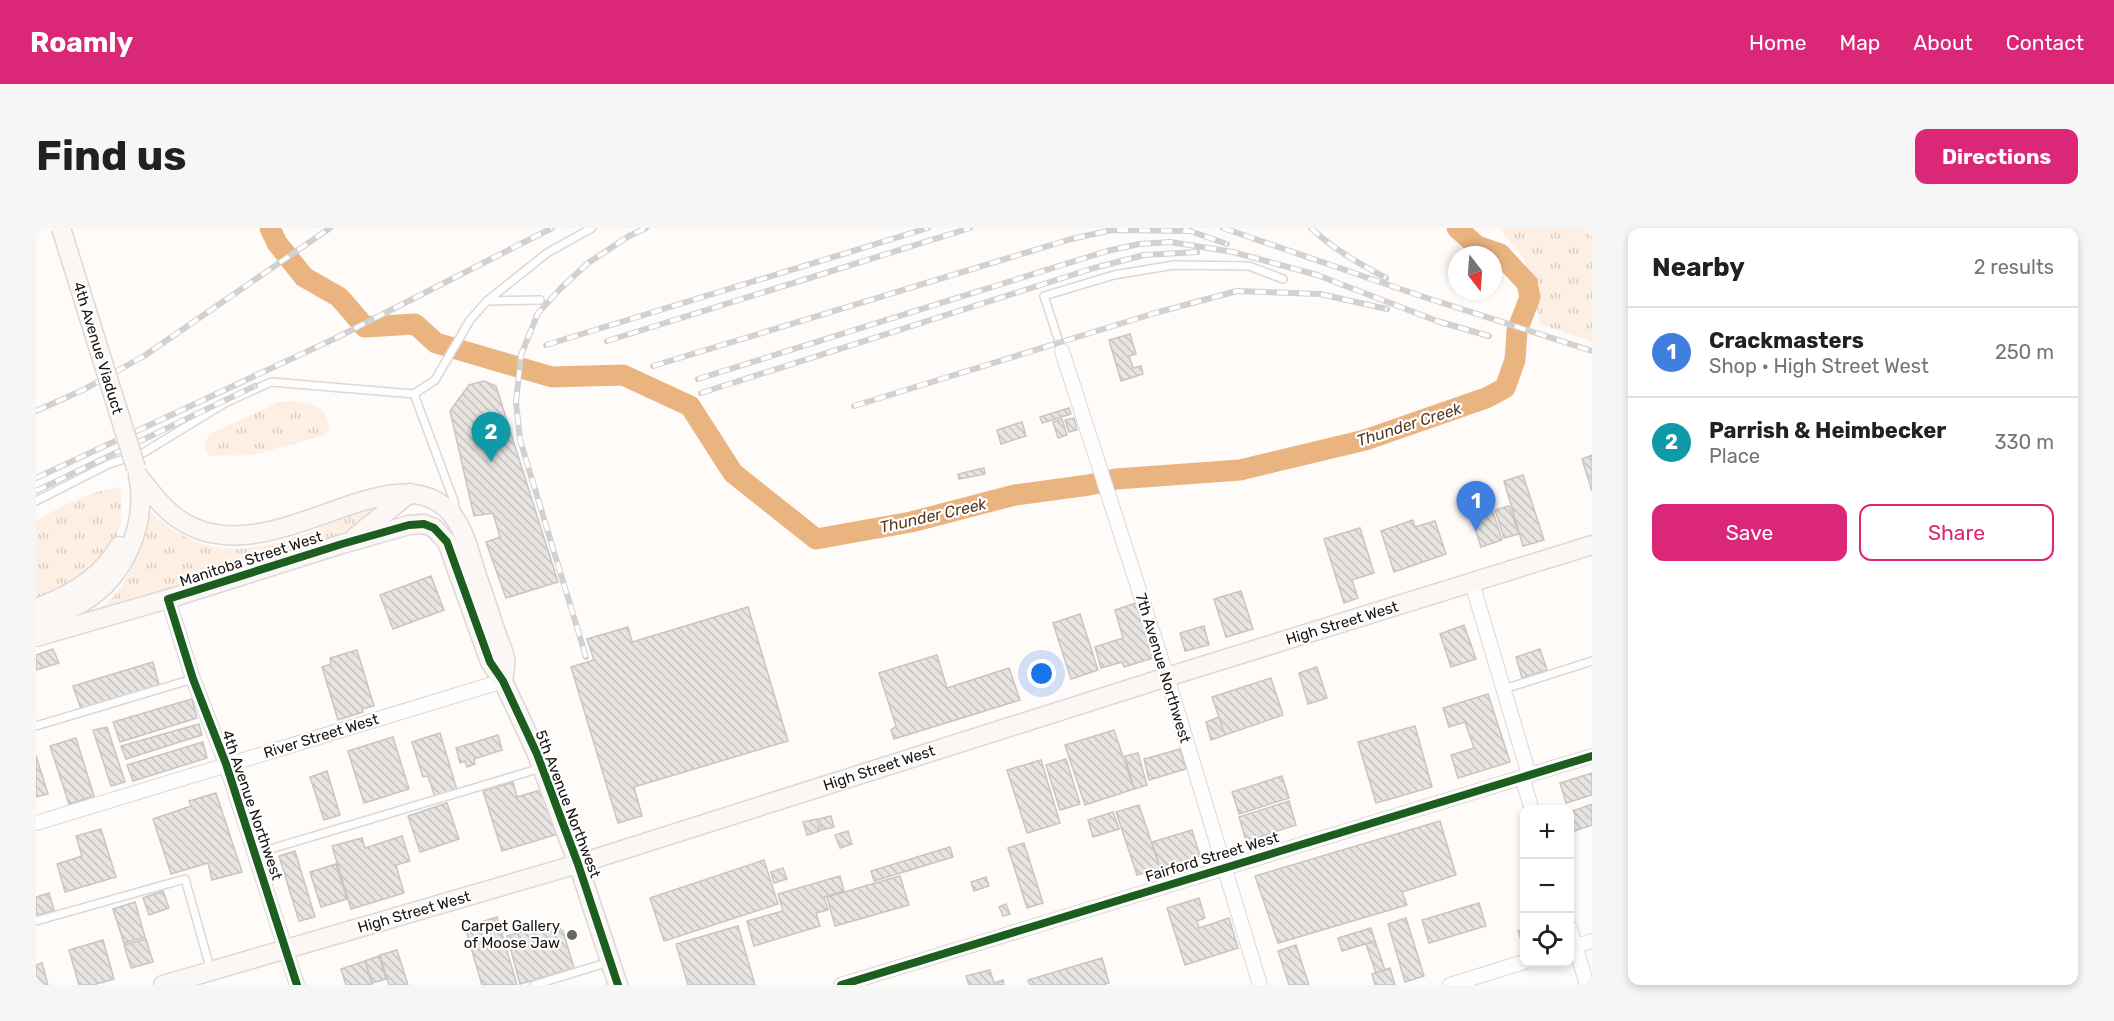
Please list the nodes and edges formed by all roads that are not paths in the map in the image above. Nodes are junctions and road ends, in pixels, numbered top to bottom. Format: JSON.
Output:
{"nodes":[{"id":1,"x":61,"y":228,"type":"edge"},
{"id":2,"x":592,"y":228,"type":"edge"},
{"id":3,"x":1283,"y":279,"type":"dead end"},
{"id":4,"x":540,"y":300,"type":"dead end"},
{"id":5,"x":487,"y":301,"type":"junction"},
{"id":6,"x":1062,"y":351,"type":"joint"},
{"id":7,"x":414,"y":394,"type":"junction"},
{"id":8,"x":137,"y":473,"type":"junction"},
{"id":9,"x":410,"y":493,"type":"junction"},
{"id":10,"x":36,"y":501,"type":"edge"},
{"id":11,"x":457,"y":522,"type":"junction"},
{"id":12,"x":342,"y":544,"type":"junction"},
{"id":13,"x":1592,"y":545,"type":"edge"},
{"id":14,"x":1472,"y":583,"type":"junction"},
{"id":15,"x":168,"y":599,"type":"junction"},
{"id":16,"x":36,"y":608,"type":"edge"},
{"id":17,"x":36,"y":622,"type":"edge"},
{"id":18,"x":36,"y":637,"type":"edge"},
{"id":19,"x":1592,"y":661,"type":"edge"},
{"id":20,"x":1167,"y":676,"type":"junction"},
{"id":21,"x":193,"y":679,"type":"junction"},
{"id":22,"x":503,"y":681,"type":"junction"},
{"id":23,"x":1504,"y":689,"type":"junction"},
{"id":24,"x":36,"y":726,"type":"edge"},
{"id":25,"x":1592,"y":756,"type":"edge"},
{"id":26,"x":226,"y":764,"type":"junction"},
{"id":27,"x":541,"y":768,"type":"junction"},
{"id":28,"x":1526,"y":776,"type":"junction"},
{"id":29,"x":1532,"y":805,"type":"edge"},
{"id":30,"x":36,"y":823,"type":"edge"},
{"id":31,"x":254,"y":854,"type":"junction"},
{"id":32,"x":579,"y":864,"type":"junction"},
{"id":33,"x":1223,"y":867,"type":"junction"},
{"id":34,"x":36,"y":921,"type":"edge"},
{"id":35,"x":1592,"y":941,"type":"edge"},
{"id":36,"x":1574,"y":946,"type":"edge"},
{"id":37,"x":286,"y":949,"type":"junction"},
{"id":38,"x":1574,"y":952,"type":"edge"},
{"id":39,"x":610,"y":962,"type":"junction"},
{"id":40,"x":1520,"y":963,"type":"edge"},
{"id":41,"x":211,"y":971,"type":"junction"},
{"id":42,"x":163,"y":985,"type":"edge"},
{"id":43,"x":297,"y":985,"type":"edge"},
{"id":44,"x":534,"y":985,"type":"edge"},
{"id":45,"x":618,"y":985,"type":"edge"},
{"id":46,"x":841,"y":985,"type":"edge"},
{"id":47,"x":1260,"y":985,"type":"edge"},
{"id":48,"x":1450,"y":985,"type":"edge"},
{"id":49,"x":1587,"y":985,"type":"edge"}],
"edges":[{"from":1,"to":8,"type":"main road","name":"4th Avenue Viaduct","bridge":true},
{"from":2,"to":5,"type":"lane"},
{"from":3,"to":6,"type":"lane"},
{"from":4,"to":5,"type":"lane"},
{"from":5,"to":7,"type":"lane"},
{"from":6,"to":20,"type":"street","name":"7th Avenue Northwest"},
{"from":7,"to":10,"type":"lane"},
{"from":7,"to":11,"type":"lane"},
{"from":8,"to":9,"type":"main road"},
{"from":8,"to":16,"type":"main road"},
{"from":8,"to":17,"type":"main road"},
{"from":9,"to":11,"type":"main road","name":"5th Avenue Northwest"},
{"from":9,"to":12,"type":"main road"},
{"from":11,"to":22,"type":"main road","name":"5th Avenue Northwest"},
{"from":12,"to":15,"type":"main road","name":"Manitoba Street West"},
{"from":12,"to":22,"type":"main road","name":"5th Avenue Northwest"},
{"from":13,"to":14,"type":"main road","name":"High Street West"},
{"from":14,"to":20,"type":"main road","name":"High Street West"},
{"from":14,"to":23,"type":"street"},
{"from":15,"to":18,"type":"main road","name":"Manitoba Street West"},
{"from":15,"to":21,"type":"street","name":"4th Avenue Northwest"},
{"from":19,"to":23,"type":"lane"},
{"from":20,"to":32,"type":"main road","name":"High Street West"},
{"from":20,"to":33,"type":"street","name":"7th Avenue Northwest"},
{"from":21,"to":24,"type":"lane"},
{"from":21,"to":26,"type":"street","name":"4th Avenue Northwest"},
{"from":22,"to":26,"type":"street","name":"River Street West"},
{"from":22,"to":27,"type":"main road","name":"5th Avenue Northwest"},
{"from":23,"to":28,"type":"street"},
{"from":25,"to":28,"type":"street","name":"Fairford Street West"},
{"from":26,"to":30,"type":"street","name":"River Street West"},
{"from":26,"to":31,"type":"street","name":"4th Avenue Northwest"},
{"from":27,"to":31,"type":"lane"},
{"from":27,"to":32,"type":"main road","name":"5th Avenue Northwest"},
{"from":28,"to":29,"type":"street"},
{"from":28,"to":33,"type":"street","name":"Fairford Street West"},
{"from":31,"to":37,"type":"street","name":"4th Avenue Northwest"},
{"from":32,"to":37,"type":"main road","name":"High Street West"},
{"from":32,"to":39,"type":"main road","name":"5th Avenue Northwest"},
{"from":33,"to":46,"type":"street","name":"Fairford Street West"},
{"from":33,"to":47,"type":"street","name":"7th Avenue Northwest"},
{"from":34,"to":41,"type":"lane"},
{"from":35,"to":36,"type":"street"},
{"from":37,"to":41,"type":"main road","name":"High Street West"},
{"from":37,"to":43,"type":"street","name":"4th Avenue Northwest"},
{"from":38,"to":49,"type":"street"},
{"from":39,"to":44,"type":"lane"},
{"from":39,"to":45,"type":"main road","name":"5th Avenue Northwest"},
{"from":40,"to":48,"type":"street"},
{"from":41,"to":42,"type":"main road","name":"High Street West"}]}
